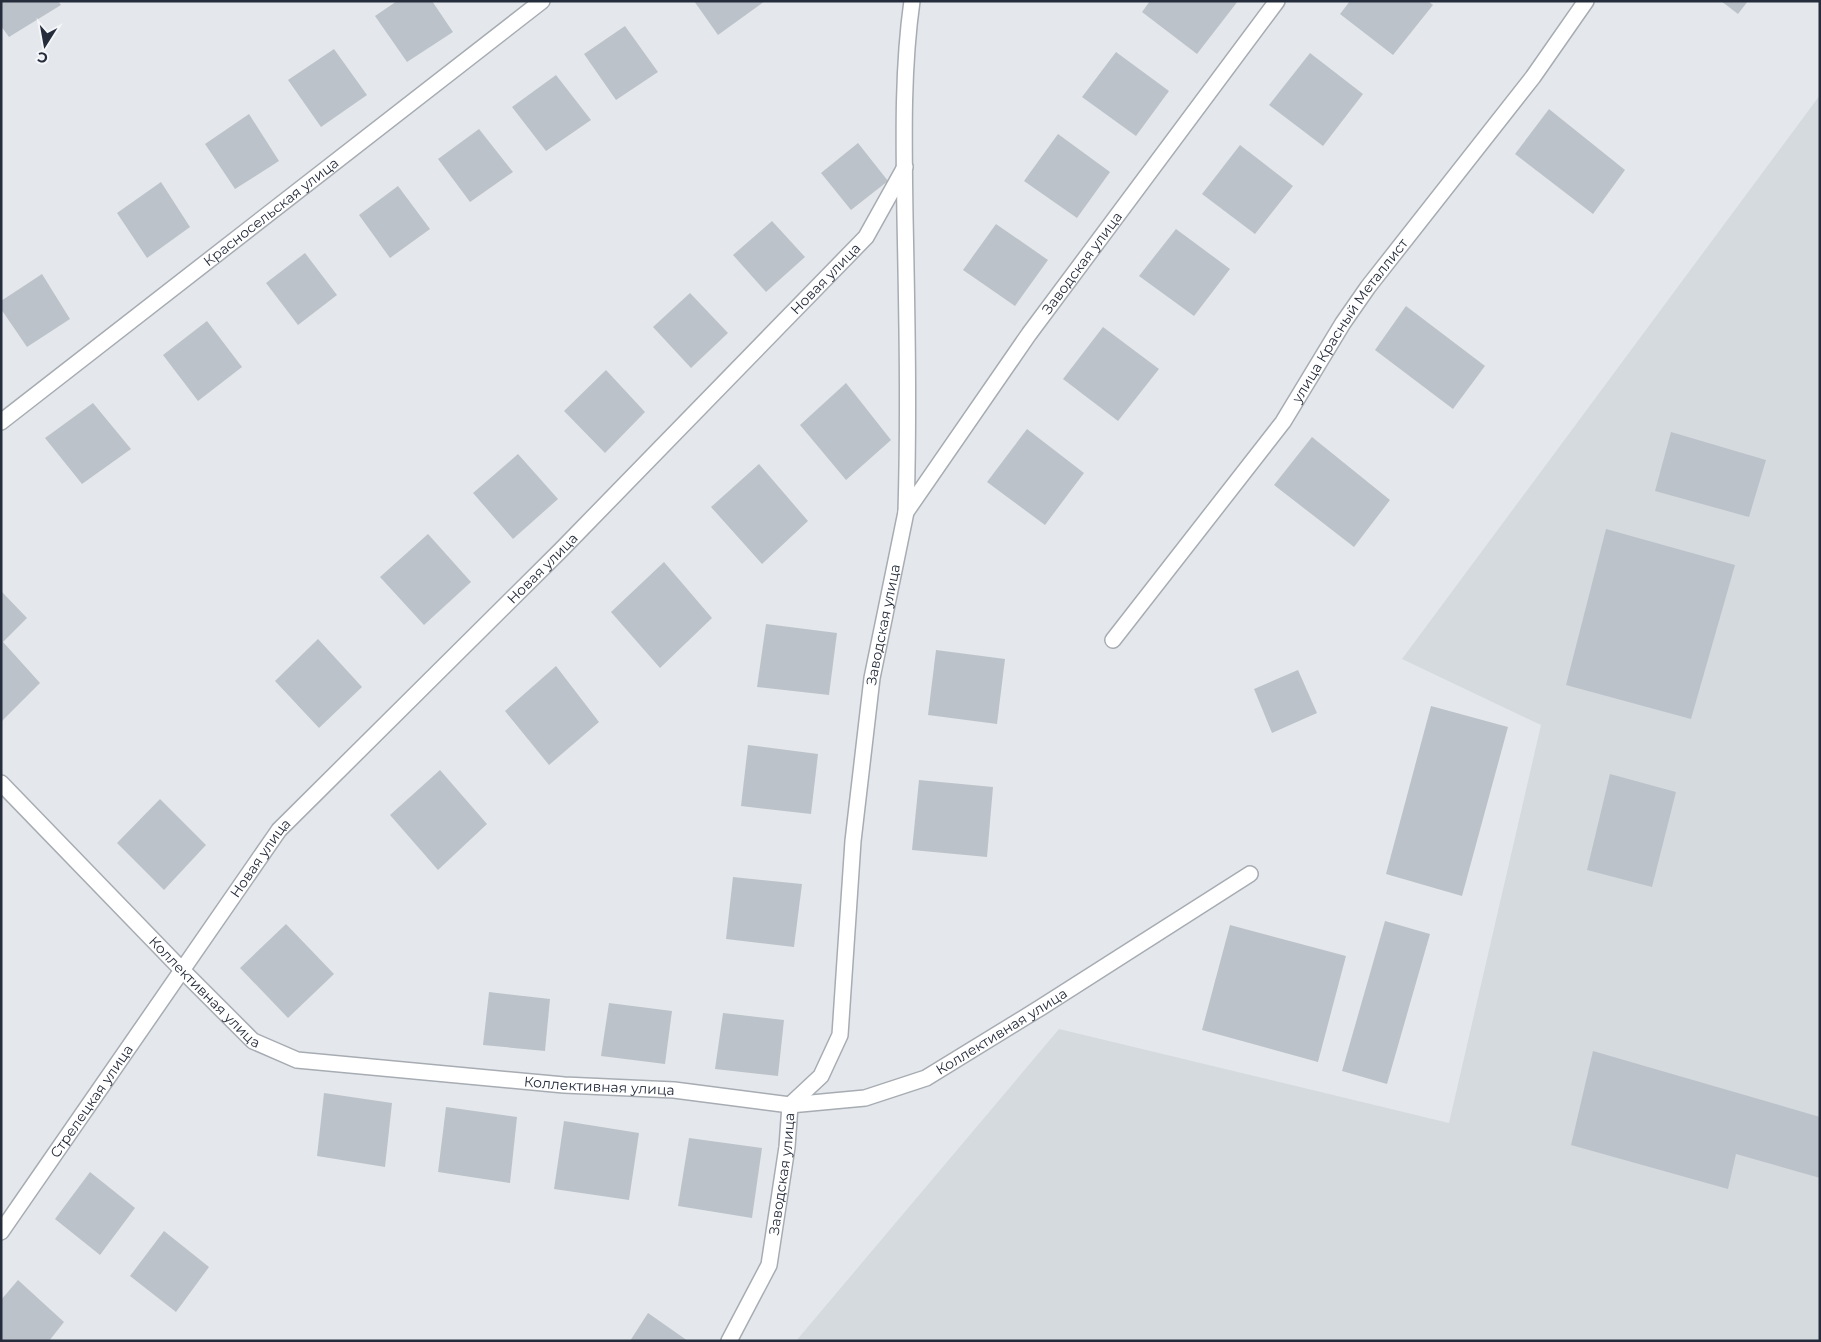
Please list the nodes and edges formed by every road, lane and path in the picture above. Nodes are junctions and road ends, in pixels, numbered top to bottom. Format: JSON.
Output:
{"nodes":[{"id":1,"x":542,"y":1,"type":"edge"},
{"id":2,"x":912,"y":1,"type":"edge"},
{"id":3,"x":1277,"y":1,"type":"edge"},
{"id":4,"x":1586,"y":1,"type":"edge"},
{"id":5,"x":905,"y":167,"type":"junction"},
{"id":6,"x":1,"y":422,"type":"edge"},
{"id":7,"x":906,"y":512,"type":"junction"},
{"id":8,"x":1112,"y":640,"type":"dead end"},
{"id":9,"x":1,"y":783,"type":"edge"},
{"id":10,"x":1250,"y":874,"type":"dead end"},
{"id":11,"x":183,"y":971,"type":"junction"},
{"id":12,"x":790,"y":1104,"type":"junction"},
{"id":13,"x":1,"y":1232,"type":"edge"},
{"id":14,"x":729,"y":1341,"type":"edge"}],
"edges":[{"from":1,"to":6,"type":"street","name":"Красносельская улица"},
{"from":2,"to":5,"type":"street"},
{"from":3,"to":7,"type":"street","name":"Заводская улица"},
{"from":4,"to":8,"type":"street","name":"улица Красный Металлист"},
{"from":5,"to":7,"type":"street"},
{"from":5,"to":11,"type":"street","name":"Новая улица"},
{"from":7,"to":12,"type":"street","name":"Заводская улица"},
{"from":9,"to":11,"type":"street","name":"Коллективная улица"},
{"from":10,"to":12,"type":"street","name":"Коллективная улица"},
{"from":11,"to":12,"type":"street","name":"Коллективная улица"},
{"from":11,"to":13,"type":"street","name":"Стрелецкая улица"},
{"from":12,"to":14,"type":"street","name":"Заводская улица"}]}
